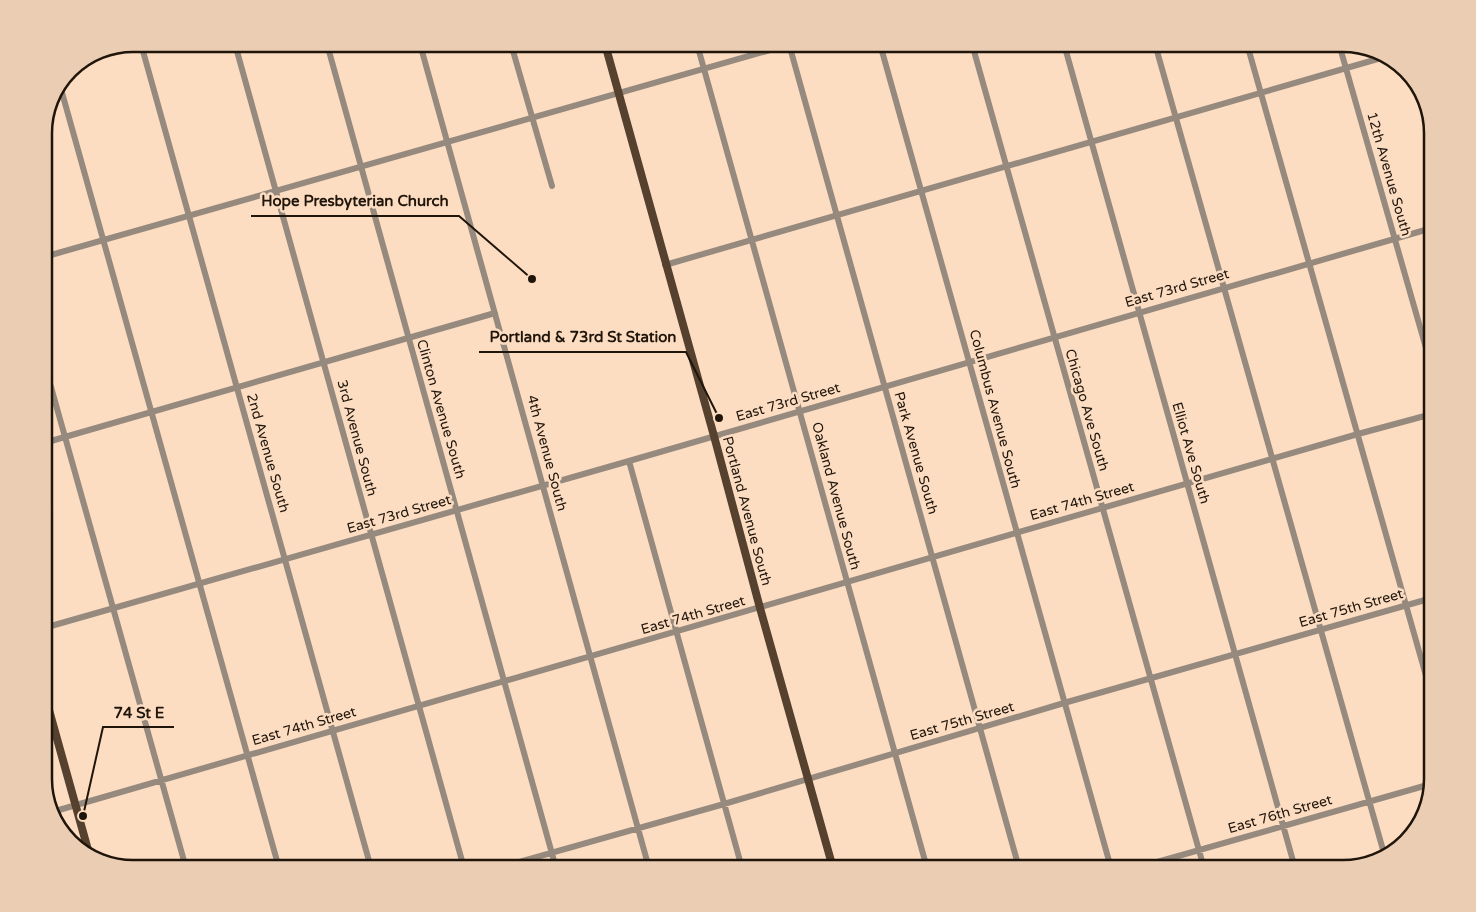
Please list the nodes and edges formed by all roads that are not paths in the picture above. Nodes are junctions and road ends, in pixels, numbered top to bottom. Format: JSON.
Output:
{"nodes":[{"id":1,"x":143,"y":52,"type":"edge"},
{"id":2,"x":237,"y":52,"type":"edge"},
{"id":3,"x":329,"y":52,"type":"edge"},
{"id":4,"x":422,"y":52,"type":"edge"},
{"id":5,"x":513,"y":52,"type":"edge"},
{"id":6,"x":607,"y":52,"type":"edge"},
{"id":7,"x":699,"y":52,"type":"edge"},
{"id":8,"x":762,"y":52,"type":"edge"},
{"id":9,"x":792,"y":52,"type":"edge"},
{"id":10,"x":882,"y":52,"type":"edge"},
{"id":11,"x":974,"y":52,"type":"edge"},
{"id":12,"x":1066,"y":52,"type":"edge"},
{"id":13,"x":1157,"y":52,"type":"edge"},
{"id":14,"x":1250,"y":52,"type":"edge"},
{"id":15,"x":1341,"y":52,"type":"edge"},
{"id":16,"x":1375,"y":60,"type":"edge"},
{"id":17,"x":1346,"y":68,"type":"junction"},
{"id":18,"x":704,"y":69,"type":"junction"},
{"id":19,"x":1261,"y":92,"type":"junction"},
{"id":20,"x":618,"y":93,"type":"junction"},
{"id":21,"x":63,"y":95,"type":"edge"},
{"id":22,"x":1175,"y":116,"type":"junction"},
{"id":23,"x":533,"y":118,"type":"junction"},
{"id":24,"x":1091,"y":141,"type":"junction"},
{"id":25,"x":447,"y":142,"type":"junction"},
{"id":26,"x":1006,"y":165,"type":"junction"},
{"id":27,"x":361,"y":166,"type":"junction"},
{"id":28,"x":552,"y":186,"type":"dead end"},
{"id":29,"x":920,"y":190,"type":"junction"},
{"id":30,"x":276,"y":191,"type":"junction"},
{"id":31,"x":837,"y":215,"type":"junction"},
{"id":32,"x":189,"y":216,"type":"junction"},
{"id":33,"x":1423,"y":231,"type":"edge"},
{"id":34,"x":1394,"y":239,"type":"junction"},
{"id":35,"x":103,"y":240,"type":"junction"},
{"id":36,"x":752,"y":240,"type":"junction"},
{"id":37,"x":53,"y":254,"type":"edge"},
{"id":38,"x":1310,"y":263,"type":"junction"},
{"id":39,"x":665,"y":265,"type":"junction"},
{"id":40,"x":1224,"y":288,"type":"junction"},
{"id":41,"x":1138,"y":312,"type":"junction"},
{"id":42,"x":495,"y":313,"type":"junction"},
{"id":43,"x":1054,"y":337,"type":"junction"},
{"id":44,"x":408,"y":338,"type":"junction"},
{"id":45,"x":1423,"y":339,"type":"edge"},
{"id":46,"x":323,"y":362,"type":"junction"},
{"id":47,"x":969,"y":362,"type":"junction"},
{"id":48,"x":237,"y":387,"type":"junction"},
{"id":49,"x":884,"y":387,"type":"junction"},
{"id":50,"x":53,"y":394,"type":"edge"},
{"id":51,"x":152,"y":412,"type":"junction"},
{"id":52,"x":800,"y":412,"type":"junction"},
{"id":53,"x":1423,"y":416,"type":"edge"},
{"id":54,"x":1358,"y":434,"type":"junction"},
{"id":55,"x":714,"y":436,"type":"junction"},
{"id":56,"x":65,"y":437,"type":"junction"},
{"id":57,"x":53,"y":440,"type":"edge"},
{"id":58,"x":1272,"y":459,"type":"junction"},
{"id":59,"x":629,"y":461,"type":"junction"},
{"id":60,"x":1187,"y":484,"type":"junction"},
{"id":61,"x":543,"y":486,"type":"junction"},
{"id":62,"x":1102,"y":509,"type":"junction"},
{"id":63,"x":456,"y":510,"type":"junction"},
{"id":64,"x":1016,"y":533,"type":"junction"},
{"id":65,"x":370,"y":535,"type":"junction"},
{"id":66,"x":932,"y":558,"type":"junction"},
{"id":67,"x":285,"y":559,"type":"junction"},
{"id":68,"x":847,"y":583,"type":"junction"},
{"id":69,"x":198,"y":584,"type":"junction"},
{"id":70,"x":1424,"y":600,"type":"edge"},
{"id":71,"x":1406,"y":605,"type":"junction"},
{"id":72,"x":113,"y":608,"type":"junction"},
{"id":73,"x":760,"y":608,"type":"junction"},
{"id":74,"x":53,"y":625,"type":"edge"},
{"id":75,"x":1321,"y":630,"type":"junction"},
{"id":76,"x":676,"y":632,"type":"junction"},
{"id":77,"x":1235,"y":655,"type":"junction"},
{"id":78,"x":590,"y":657,"type":"junction"},
{"id":79,"x":1424,"y":668,"type":"edge"},
{"id":80,"x":1150,"y":679,"type":"junction"},
{"id":81,"x":504,"y":682,"type":"junction"},
{"id":82,"x":1064,"y":703,"type":"junction"},
{"id":83,"x":418,"y":706,"type":"junction"},
{"id":84,"x":53,"y":724,"type":"edge"},
{"id":85,"x":980,"y":729,"type":"junction"},
{"id":86,"x":332,"y":731,"type":"junction"},
{"id":87,"x":895,"y":753,"type":"junction"},
{"id":88,"x":247,"y":756,"type":"junction"},
{"id":89,"x":807,"y":778,"type":"junction"},
{"id":90,"x":161,"y":780,"type":"junction"},
{"id":91,"x":1423,"y":786,"type":"edge"},
{"id":92,"x":1369,"y":801,"type":"junction"},
{"id":93,"x":724,"y":804,"type":"junction"},
{"id":94,"x":76,"y":805,"type":"junction"},
{"id":95,"x":59,"y":810,"type":"edge"},
{"id":96,"x":1283,"y":826,"type":"junction"},
{"id":97,"x":638,"y":828,"type":"junction"},
{"id":98,"x":86,"y":844,"type":"edge"},
{"id":99,"x":1383,"y":849,"type":"edge"},
{"id":100,"x":1199,"y":850,"type":"junction"},
{"id":101,"x":552,"y":853,"type":"junction"},
{"id":102,"x":183,"y":859,"type":"edge"},
{"id":103,"x":276,"y":859,"type":"edge"},
{"id":104,"x":368,"y":859,"type":"edge"},
{"id":105,"x":461,"y":859,"type":"edge"},
{"id":106,"x":530,"y":859,"type":"edge"},
{"id":107,"x":554,"y":859,"type":"edge"},
{"id":108,"x":647,"y":859,"type":"edge"},
{"id":109,"x":739,"y":859,"type":"edge"},
{"id":110,"x":830,"y":859,"type":"edge"},
{"id":111,"x":924,"y":859,"type":"edge"},
{"id":112,"x":1016,"y":859,"type":"edge"},
{"id":113,"x":1108,"y":859,"type":"edge"},
{"id":114,"x":1168,"y":859,"type":"edge"},
{"id":115,"x":1202,"y":859,"type":"edge"},
{"id":116,"x":1292,"y":859,"type":"edge"}],
"edges":[{"from":1,"to":32,"type":"street","name":"2nd Avenue South"},
{"from":2,"to":30,"type":"street","name":"3rd Avenue South"},
{"from":3,"to":27,"type":"street","name":"Clinton Avenue South"},
{"from":4,"to":25,"type":"street","name":"4th Avenue South"},
{"from":5,"to":23,"type":"street"},
{"from":6,"to":20,"type":"main road","name":"Portland Avenue South"},
{"from":7,"to":18,"type":"street","name":"Oakland Avenue South"},
{"from":8,"to":18,"type":"street"},
{"from":9,"to":31,"type":"street","name":"Park Avenue South"},
{"from":10,"to":29,"type":"street","name":"Columbus Avenue South"},
{"from":11,"to":26,"type":"street","name":"Chicago Ave South"},
{"from":12,"to":24,"type":"street","name":"Elliot Ave South"},
{"from":13,"to":22,"type":"street"},
{"from":14,"to":19,"type":"street"},
{"from":15,"to":17,"type":"street","name":"12th Avenue South"},
{"from":16,"to":17,"type":"street"},
{"from":17,"to":19,"type":"street"},
{"from":17,"to":34,"type":"street","name":"12th Avenue South"},
{"from":18,"to":20,"type":"street"},
{"from":18,"to":36,"type":"street","name":"Oakland Avenue South"},
{"from":19,"to":22,"type":"street"},
{"from":19,"to":38,"type":"street"},
{"from":20,"to":23,"type":"street"},
{"from":20,"to":39,"type":"main road","name":"Portland Avenue South"},
{"from":21,"to":35,"type":"street"},
{"from":22,"to":24,"type":"street"},
{"from":22,"to":40,"type":"street"},
{"from":23,"to":25,"type":"street"},
{"from":23,"to":28,"type":"street"},
{"from":24,"to":26,"type":"street"},
{"from":24,"to":41,"type":"street","name":"Elliot Ave South"},
{"from":25,"to":27,"type":"street"},
{"from":25,"to":42,"type":"street","name":"4th Avenue South"},
{"from":26,"to":29,"type":"street"},
{"from":26,"to":43,"type":"street","name":"Chicago Ave South"},
{"from":27,"to":30,"type":"street"},
{"from":27,"to":44,"type":"street","name":"Clinton Avenue South"},
{"from":29,"to":31,"type":"street"},
{"from":29,"to":47,"type":"street","name":"Columbus Avenue South"},
{"from":30,"to":32,"type":"street"},
{"from":30,"to":46,"type":"street","name":"3rd Avenue South"},
{"from":31,"to":36,"type":"street"},
{"from":31,"to":49,"type":"street","name":"Park Avenue South"},
{"from":32,"to":35,"type":"street"},
{"from":32,"to":48,"type":"street","name":"2nd Avenue South"},
{"from":33,"to":34,"type":"street","name":"East 73rd Street"},
{"from":34,"to":38,"type":"street","name":"East 73rd Street"},
{"from":34,"to":45,"type":"street","name":"12th Avenue South"},
{"from":35,"to":37,"type":"street"},
{"from":35,"to":51,"type":"street"},
{"from":36,"to":39,"type":"street"},
{"from":36,"to":52,"type":"street","name":"Oakland Avenue South"},
{"from":38,"to":40,"type":"street","name":"East 73rd Street"},
{"from":38,"to":54,"type":"street"},
{"from":39,"to":55,"type":"main road","name":"Portland Avenue South"},
{"from":40,"to":41,"type":"street","name":"East 73rd Street"},
{"from":40,"to":58,"type":"street"},
{"from":41,"to":43,"type":"street","name":"East 73rd Street"},
{"from":41,"to":60,"type":"street","name":"Elliot Ave South"},
{"from":42,"to":44,"type":"street"},
{"from":42,"to":61,"type":"street","name":"4th Avenue South"},
{"from":43,"to":47,"type":"street","name":"East 73rd Street"},
{"from":43,"to":62,"type":"street","name":"Chicago Ave South"},
{"from":44,"to":46,"type":"street"},
{"from":44,"to":63,"type":"street","name":"Clinton Avenue South"},
{"from":46,"to":48,"type":"street"},
{"from":46,"to":65,"type":"street","name":"3rd Avenue South"},
{"from":47,"to":49,"type":"street","name":"East 73rd Street"},
{"from":47,"to":64,"type":"street","name":"Columbus Avenue South"},
{"from":48,"to":51,"type":"street"},
{"from":48,"to":67,"type":"street","name":"2nd Avenue South"},
{"from":49,"to":52,"type":"street","name":"East 73rd Street"},
{"from":49,"to":66,"type":"street","name":"Park Avenue South"},
{"from":50,"to":56,"type":"street"},
{"from":51,"to":56,"type":"street"},
{"from":51,"to":69,"type":"street"},
{"from":52,"to":55,"type":"street","name":"East 73rd Street"},
{"from":52,"to":68,"type":"street","name":"Oakland Avenue South"},
{"from":53,"to":54,"type":"street","name":"East 74th Street"},
{"from":54,"to":58,"type":"street","name":"East 74th Street"},
{"from":54,"to":71,"type":"street"},
{"from":55,"to":59,"type":"street","name":"East 73rd Street"},
{"from":55,"to":73,"type":"main road","name":"Portland Avenue South"},
{"from":56,"to":57,"type":"street"},
{"from":56,"to":72,"type":"street"},
{"from":58,"to":60,"type":"street","name":"East 74th Street"},
{"from":58,"to":75,"type":"street"},
{"from":59,"to":61,"type":"street","name":"East 73rd Street"},
{"from":59,"to":76,"type":"street"},
{"from":60,"to":62,"type":"street","name":"East 74th Street"},
{"from":60,"to":77,"type":"street","name":"Elliot Ave South"},
{"from":61,"to":63,"type":"street","name":"East 73rd Street"},
{"from":61,"to":78,"type":"street","name":"4th Avenue South"},
{"from":62,"to":64,"type":"street","name":"East 74th Street"},
{"from":62,"to":80,"type":"street","name":"Chicago Ave South"},
{"from":63,"to":65,"type":"street","name":"East 73rd Street"},
{"from":63,"to":81,"type":"street","name":"Clinton Avenue South"},
{"from":64,"to":66,"type":"street","name":"East 74th Street"},
{"from":64,"to":82,"type":"street","name":"Columbus Avenue South"},
{"from":65,"to":67,"type":"street","name":"East 73rd Street"},
{"from":65,"to":83,"type":"street","name":"3rd Avenue South"},
{"from":66,"to":68,"type":"street","name":"East 74th Street"},
{"from":66,"to":85,"type":"street","name":"Park Avenue South"},
{"from":67,"to":69,"type":"street","name":"East 73rd Street"},
{"from":67,"to":86,"type":"street","name":"2nd Avenue South"},
{"from":68,"to":73,"type":"street","name":"East 74th Street"},
{"from":68,"to":87,"type":"street","name":"Oakland Avenue South"},
{"from":69,"to":72,"type":"street","name":"East 73rd Street"},
{"from":69,"to":88,"type":"street"},
{"from":70,"to":71,"type":"street","name":"East 75th Street"},
{"from":71,"to":75,"type":"street","name":"East 75th Street"},
{"from":71,"to":79,"type":"street"},
{"from":72,"to":74,"type":"street","name":"East 73rd Street"},
{"from":72,"to":90,"type":"street"},
{"from":73,"to":76,"type":"street","name":"East 74th Street"},
{"from":73,"to":89,"type":"main road","name":"Portland Avenue South"},
{"from":75,"to":77,"type":"street","name":"East 75th Street"},
{"from":75,"to":92,"type":"street"},
{"from":76,"to":78,"type":"street","name":"East 74th Street"},
{"from":76,"to":93,"type":"street"},
{"from":77,"to":80,"type":"street","name":"East 75th Street"},
{"from":77,"to":96,"type":"street","name":"Elliot Ave South"},
{"from":78,"to":81,"type":"street","name":"East 74th Street"},
{"from":78,"to":97,"type":"street","name":"4th Avenue South"},
{"from":80,"to":82,"type":"street","name":"East 75th Street"},
{"from":80,"to":100,"type":"street","name":"Chicago Ave South"},
{"from":81,"to":83,"type":"street","name":"East 74th Street"},
{"from":81,"to":101,"type":"street","name":"Clinton Avenue South"},
{"from":82,"to":85,"type":"street","name":"East 75th Street"},
{"from":82,"to":113,"type":"street","name":"Columbus Avenue South"},
{"from":83,"to":86,"type":"street","name":"East 74th Street"},
{"from":83,"to":105,"type":"street","name":"3rd Avenue South"},
{"from":84,"to":94,"type":"main road"},
{"from":85,"to":87,"type":"street","name":"East 75th Street"},
{"from":85,"to":112,"type":"street","name":"Park Avenue South"},
{"from":86,"to":88,"type":"street","name":"East 74th Street"},
{"from":86,"to":104,"type":"street","name":"2nd Avenue South"},
{"from":87,"to":89,"type":"street","name":"East 75th Street"},
{"from":87,"to":111,"type":"street","name":"Oakland Avenue South"},
{"from":88,"to":90,"type":"street","name":"East 74th Street"},
{"from":88,"to":103,"type":"street"},
{"from":89,"to":93,"type":"street","name":"East 75th Street"},
{"from":89,"to":110,"type":"main road","name":"Portland Avenue South"},
{"from":90,"to":94,"type":"street","name":"East 74th Street"},
{"from":90,"to":102,"type":"street"},
{"from":91,"to":92,"type":"street","name":"East 76th Street"},
{"from":92,"to":96,"type":"street","name":"East 76th Street"},
{"from":92,"to":99,"type":"street"},
{"from":93,"to":97,"type":"street","name":"East 75th Street"},
{"from":93,"to":109,"type":"street"},
{"from":94,"to":95,"type":"street","name":"East 74th Street"},
{"from":94,"to":98,"type":"main road"},
{"from":96,"to":100,"type":"street","name":"East 76th Street"},
{"from":96,"to":116,"type":"street","name":"Elliot Ave South"},
{"from":97,"to":101,"type":"street","name":"East 75th Street"},
{"from":97,"to":108,"type":"street","name":"4th Avenue South"},
{"from":100,"to":114,"type":"street","name":"East 76th Street"},
{"from":100,"to":115,"type":"street","name":"Chicago Ave South"},
{"from":101,"to":106,"type":"street","name":"East 75th Street"},
{"from":101,"to":107,"type":"street","name":"Clinton Avenue South"}]}
